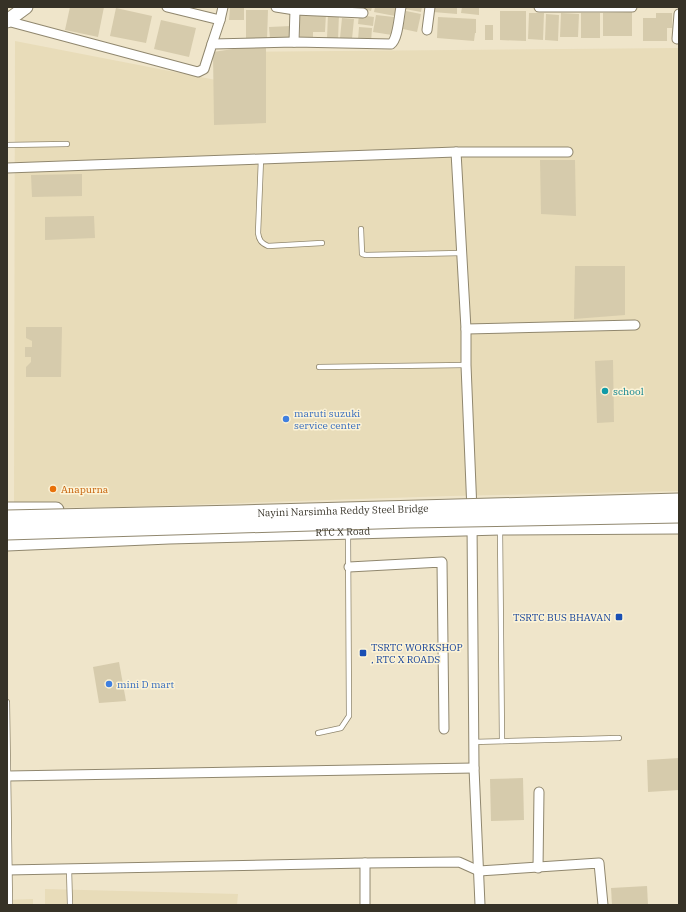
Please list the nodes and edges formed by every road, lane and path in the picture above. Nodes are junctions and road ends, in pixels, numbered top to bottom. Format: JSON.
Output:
{"nodes":[{"id":1,"x":26,"y":7,"type":"edge"},
{"id":2,"x":167,"y":7,"type":"edge"},
{"id":3,"x":223,"y":7,"type":"edge"},
{"id":4,"x":276,"y":7,"type":"edge"},
{"id":5,"x":401,"y":7,"type":"edge"},
{"id":6,"x":430,"y":7,"type":"edge"},
{"id":7,"x":539,"y":7,"type":"edge"},
{"id":8,"x":632,"y":7,"type":"edge"},
{"id":9,"x":295,"y":10,"type":"junction"},
{"id":10,"x":363,"y":14,"type":"dead end"},
{"id":11,"x":679,"y":14,"type":"edge"},
{"id":12,"x":220,"y":20,"type":"junction"},
{"id":13,"x":7,"y":21,"type":"edge"},
{"id":14,"x":427,"y":30,"type":"dead end"},
{"id":15,"x":677,"y":39,"type":"dead end"},
{"id":16,"x":294,"y":42,"type":"junction"},
{"id":17,"x":212,"y":44,"type":"junction"},
{"id":18,"x":68,"y":144,"type":"dead end"},
{"id":19,"x":7,"y":146,"type":"edge"},
{"id":20,"x":456,"y":152,"type":"junction"},
{"id":21,"x":568,"y":152,"type":"dead end"},
{"id":22,"x":261,"y":159,"type":"junction"},
{"id":23,"x":7,"y":168,"type":"edge"},
{"id":24,"x":361,"y":230,"type":"dead end"},
{"id":25,"x":322,"y":243,"type":"dead end"},
{"id":26,"x":462,"y":253,"type":"junction"},
{"id":27,"x":635,"y":324,"type":"dead end"},
{"id":28,"x":466,"y":329,"type":"junction"},
{"id":29,"x":466,"y":365,"type":"junction"},
{"id":30,"x":318,"y":366,"type":"dead end"},
{"id":31,"x":679,"y":494,"type":"edge"},
{"id":32,"x":472,"y":500,"type":"junction"},
{"id":33,"x":679,"y":501,"type":"edge"},
{"id":34,"x":7,"y":510,"type":"edge"},
{"id":35,"x":679,"y":515,"type":"edge"},
{"id":36,"x":7,"y":518,"type":"edge"},
{"id":37,"x":679,"y":526,"type":"edge"},
{"id":38,"x":500,"y":527,"type":"junction"},
{"id":39,"x":472,"y":528,"type":"junction"},
{"id":40,"x":7,"y":532,"type":"edge"},
{"id":41,"x":348,"y":532,"type":"junction"},
{"id":42,"x":7,"y":543,"type":"edge"},
{"id":43,"x":349,"y":567,"type":"junction"},
{"id":44,"x":7,"y":702,"type":"edge"},
{"id":45,"x":444,"y":728,"type":"dead end"},
{"id":46,"x":318,"y":733,"type":"dead end"},
{"id":47,"x":619,"y":738,"type":"dead end"},
{"id":48,"x":502,"y":741,"type":"junction"},
{"id":49,"x":473,"y":742,"type":"junction"},
{"id":50,"x":474,"y":768,"type":"junction"},
{"id":51,"x":8,"y":776,"type":"edge"},
{"id":52,"x":539,"y":792,"type":"dead end"},
{"id":53,"x":365,"y":863,"type":"junction"},
{"id":54,"x":69,"y":868,"type":"junction"},
{"id":55,"x":538,"y":868,"type":"junction"},
{"id":56,"x":8,"y":870,"type":"edge"},
{"id":57,"x":479,"y":871,"type":"junction"},
{"id":58,"x":10,"y":905,"type":"edge"},
{"id":59,"x":70,"y":905,"type":"edge"},
{"id":60,"x":365,"y":905,"type":"edge"},
{"id":61,"x":480,"y":905,"type":"edge"},
{"id":62,"x":603,"y":905,"type":"edge"}],
"edges":[{"from":1,"to":13,"type":"street"},
{"from":2,"to":12,"type":"street"},
{"from":3,"to":12,"type":"street"},
{"from":4,"to":9,"type":"street"},
{"from":5,"to":16,"type":"street"},
{"from":6,"to":14,"type":"street"},
{"from":7,"to":8,"type":"street"},
{"from":9,"to":10,"type":"street"},
{"from":9,"to":16,"type":"street"},
{"from":11,"to":15,"type":"street"},
{"from":12,"to":17,"type":"street"},
{"from":13,"to":17,"type":"street"},
{"from":16,"to":17,"type":"street"},
{"from":18,"to":19,"type":"lane"},
{"from":20,"to":21,"type":"street"},
{"from":20,"to":22,"type":"street"},
{"from":20,"to":26,"type":"street"},
{"from":22,"to":23,"type":"street"},
{"from":22,"to":25,"type":"lane"},
{"from":24,"to":26,"type":"lane"},
{"from":26,"to":28,"type":"street"},
{"from":27,"to":28,"type":"street"},
{"from":28,"to":29,"type":"street"},
{"from":29,"to":30,"type":"lane"},
{"from":29,"to":32,"type":"street"},
{"from":31,"to":32,"type":"main road"},
{"from":32,"to":34,"type":"main road"},
{"from":32,"to":39,"type":"street"},
{"from":33,"to":36,"type":"main road","name":"Nayini Narsimha Reddy Steel Bridge","bridge":true},
{"from":35,"to":40,"type":"main road","name":"Nayini Narsimha Reddy Steel Bridge","bridge":true},
{"from":37,"to":38,"type":"main road","name":"RTC X Road"},
{"from":38,"to":39,"type":"main road","name":"RTC X Road"},
{"from":38,"to":48,"type":"lane"},
{"from":39,"to":41,"type":"main road","name":"RTC X Road"},
{"from":39,"to":49,"type":"street"},
{"from":41,"to":42,"type":"main road","name":"RTC X Road"},
{"from":41,"to":43,"type":"lane"},
{"from":43,"to":45,"type":"street"},
{"from":43,"to":46,"type":"lane"},
{"from":44,"to":51,"type":"lane"},
{"from":47,"to":48,"type":"lane"},
{"from":48,"to":49,"type":"lane"},
{"from":49,"to":50,"type":"street"},
{"from":50,"to":51,"type":"street"},
{"from":50,"to":57,"type":"street"},
{"from":51,"to":56,"type":"lane"},
{"from":52,"to":55,"type":"street"},
{"from":53,"to":54,"type":"street"},
{"from":53,"to":57,"type":"street"},
{"from":53,"to":60,"type":"street"},
{"from":54,"to":56,"type":"street"},
{"from":54,"to":59,"type":"lane"},
{"from":55,"to":57,"type":"street"},
{"from":55,"to":62,"type":"street"},
{"from":56,"to":58,"type":"lane"},
{"from":57,"to":61,"type":"street"}]}
